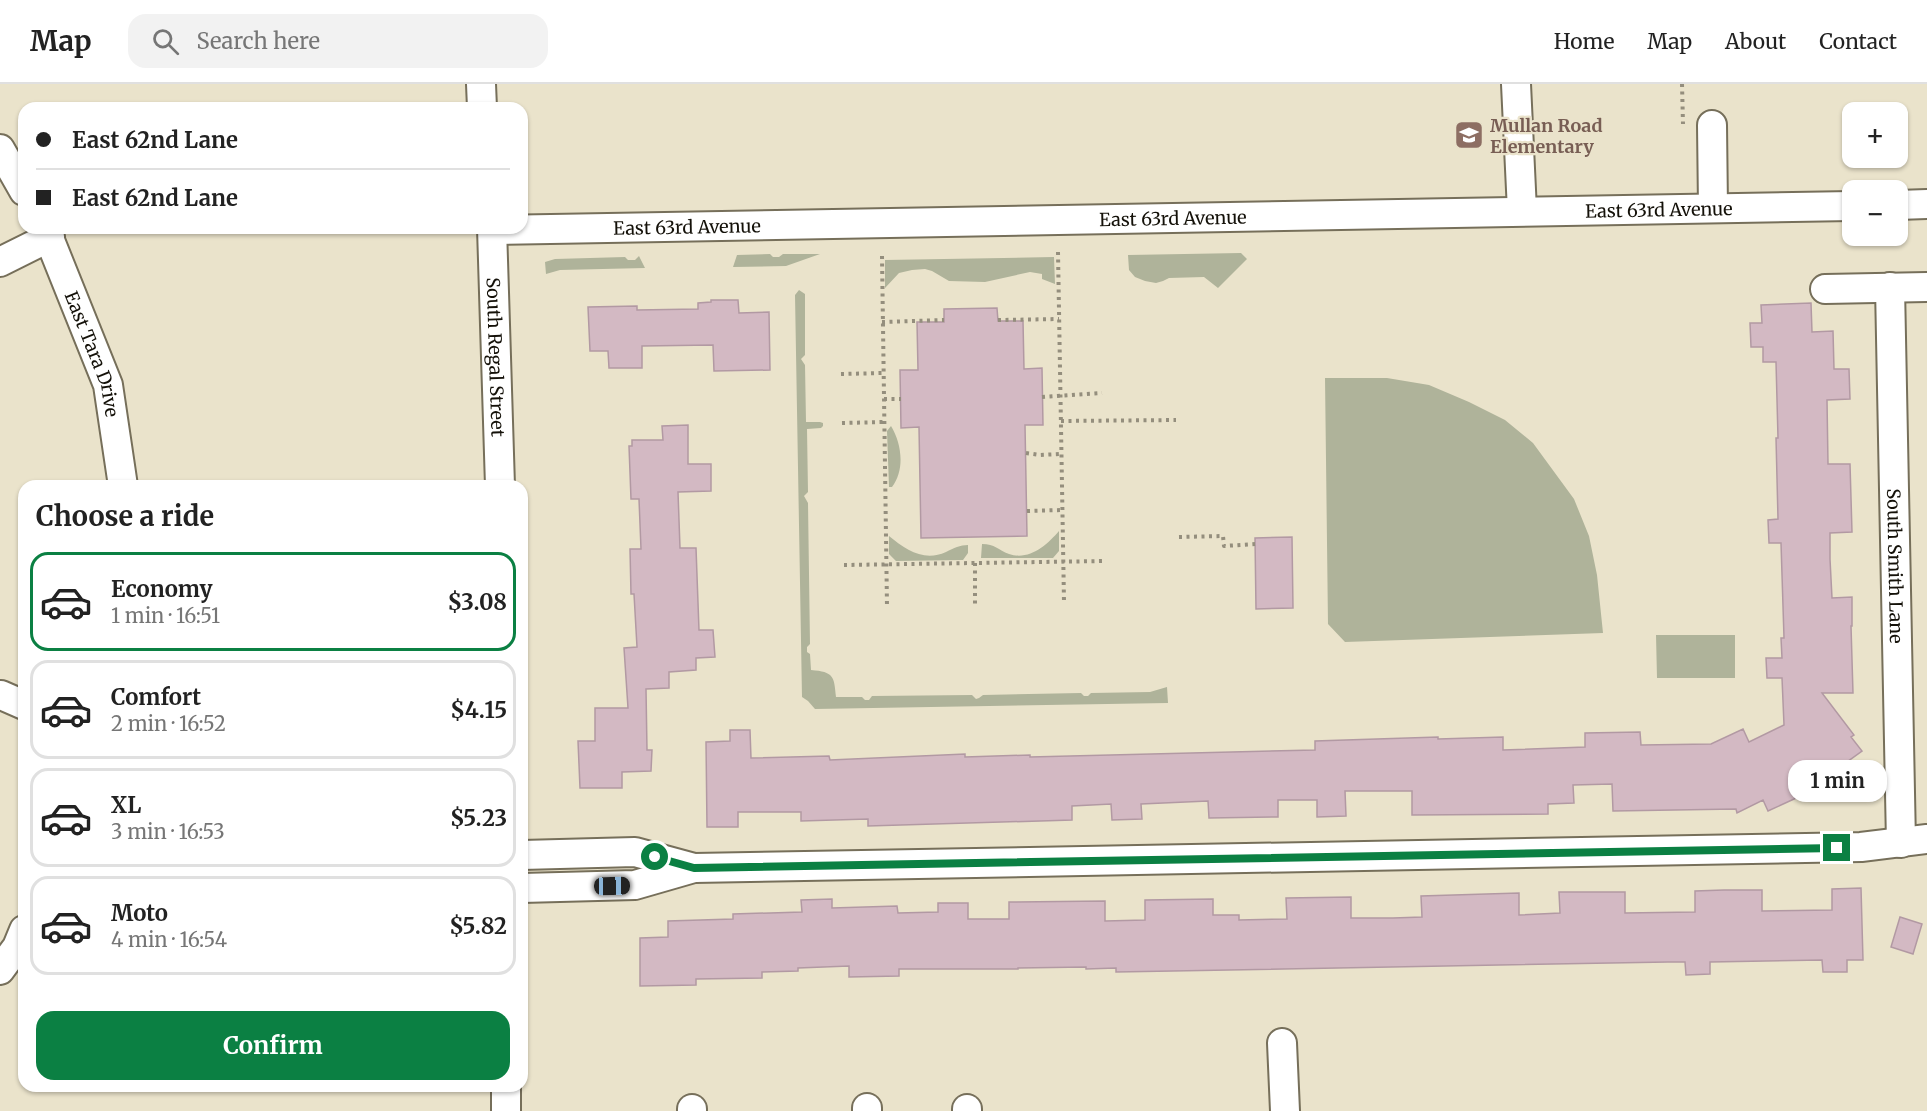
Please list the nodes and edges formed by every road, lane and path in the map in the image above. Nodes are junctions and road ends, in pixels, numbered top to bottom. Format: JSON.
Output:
{"nodes":[{"id":1,"x":481,"y":84,"type":"edge"},
{"id":2,"x":1516,"y":84,"type":"edge"},
{"id":3,"x":482,"y":102,"type":"edge"},
{"id":4,"x":1712,"y":125,"type":"dead end"},
{"id":5,"x":0,"y":148,"type":"edge"},
{"id":6,"x":18,"y":180,"type":"edge"},
{"id":7,"x":1927,"y":204,"type":"edge"},
{"id":8,"x":1908,"y":205,"type":"edge"},
{"id":9,"x":1842,"y":206,"type":"edge"},
{"id":10,"x":1713,"y":208,"type":"junction"},
{"id":11,"x":1522,"y":211,"type":"junction"},
{"id":12,"x":528,"y":228,"type":"edge"},
{"id":13,"x":44,"y":234,"type":"edge"},
{"id":14,"x":48,"y":234,"type":"edge"},
{"id":15,"x":492,"y":234,"type":"edge"},
{"id":16,"x":1058,"y":252,"type":"dead end"},
{"id":17,"x":882,"y":256,"type":"dead end"},
{"id":18,"x":0,"y":262,"type":"edge"},
{"id":19,"x":1890,"y":287,"type":"junction"},
{"id":20,"x":1927,"y":287,"type":"edge"},
{"id":21,"x":1825,"y":289,"type":"dead end"},
{"id":22,"x":1059,"y":319,"type":"junction"},
{"id":23,"x":944,"y":320,"type":"dead end"},
{"id":24,"x":998,"y":320,"type":"dead end"},
{"id":25,"x":882,"y":322,"type":"junction"},
{"id":26,"x":883,"y":373,"type":"junction"},
{"id":27,"x":841,"y":374,"type":"dead end"},
{"id":28,"x":1102,"y":393,"type":"dead end"},
{"id":29,"x":1042,"y":396,"type":"dead end"},
{"id":30,"x":1060,"y":396,"type":"junction"},
{"id":31,"x":884,"y":399,"type":"junction"},
{"id":32,"x":901,"y":399,"type":"dead end"},
{"id":33,"x":1176,"y":420,"type":"dead end"},
{"id":34,"x":1060,"y":421,"type":"junction"},
{"id":35,"x":884,"y":422,"type":"junction"},
{"id":36,"x":842,"y":423,"type":"dead end"},
{"id":37,"x":1026,"y":453,"type":"dead end"},
{"id":38,"x":1061,"y":454,"type":"junction"},
{"id":39,"x":122,"y":480,"type":"edge"},
{"id":40,"x":500,"y":480,"type":"edge"},
{"id":41,"x":1062,"y":510,"type":"junction"},
{"id":42,"x":1027,"y":511,"type":"dead end"},
{"id":43,"x":1179,"y":537,"type":"dead end"},
{"id":44,"x":1255,"y":544,"type":"dead end"},
{"id":45,"x":1105,"y":561,"type":"dead end"},
{"id":46,"x":1063,"y":562,"type":"junction"},
{"id":47,"x":975,"y":563,"type":"junction"},
{"id":48,"x":886,"y":564,"type":"junction"},
{"id":49,"x":844,"y":565,"type":"dead end"},
{"id":50,"x":1064,"y":602,"type":"dead end"},
{"id":51,"x":975,"y":604,"type":"dead end"},
{"id":52,"x":887,"y":606,"type":"dead end"},
{"id":53,"x":1,"y":695,"type":"edge"},
{"id":54,"x":18,"y":702,"type":"edge"},
{"id":55,"x":1914,"y":841,"type":"edge"},
{"id":56,"x":528,"y":855,"type":"edge"},
{"id":57,"x":694,"y":868,"type":"junction"},
{"id":58,"x":528,"y":888,"type":"edge"},
{"id":59,"x":18,"y":945,"type":"edge"},
{"id":60,"x":0,"y":970,"type":"edge"},
{"id":61,"x":1282,"y":1043,"type":"dead end"},
{"id":62,"x":506,"y":1092,"type":"edge"},
{"id":63,"x":506,"y":1111,"type":"edge"},
{"id":64,"x":1285,"y":1111,"type":"edge"}],
"edges":[{"from":1,"to":3,"type":"street"},
{"from":2,"to":11,"type":"street"},
{"from":4,"to":10,"type":"street"},
{"from":5,"to":6,"type":"street"},
{"from":7,"to":8,"type":"street"},
{"from":9,"to":10,"type":"street","name":"East 63rd Avenue"},
{"from":10,"to":11,"type":"street","name":"East 63rd Avenue"},
{"from":11,"to":12,"type":"street","name":"East 63rd Avenue"},
{"from":13,"to":18,"type":"street"},
{"from":14,"to":39,"type":"street","name":"East Tara Drive"},
{"from":15,"to":40,"type":"street","name":"South Regal Street"},
{"from":16,"to":22,"type":"path"},
{"from":17,"to":25,"type":"path"},
{"from":19,"to":20,"type":"street"},
{"from":19,"to":21,"type":"street"},
{"from":19,"to":55,"type":"street","name":"South Smith Lane"},
{"from":22,"to":24,"type":"path"},
{"from":22,"to":30,"type":"path"},
{"from":23,"to":25,"type":"path"},
{"from":25,"to":26,"type":"path"},
{"from":26,"to":27,"type":"path"},
{"from":26,"to":31,"type":"path"},
{"from":28,"to":30,"type":"path"},
{"from":29,"to":30,"type":"path"},
{"from":30,"to":34,"type":"path"},
{"from":31,"to":32,"type":"path"},
{"from":31,"to":35,"type":"path"},
{"from":33,"to":34,"type":"path"},
{"from":34,"to":38,"type":"path"},
{"from":35,"to":36,"type":"path"},
{"from":35,"to":48,"type":"path"},
{"from":37,"to":38,"type":"path"},
{"from":38,"to":41,"type":"path"},
{"from":41,"to":42,"type":"path"},
{"from":41,"to":46,"type":"path"},
{"from":43,"to":44,"type":"path"},
{"from":45,"to":46,"type":"path"},
{"from":46,"to":47,"type":"path"},
{"from":46,"to":50,"type":"path"},
{"from":47,"to":48,"type":"path"},
{"from":47,"to":51,"type":"path"},
{"from":48,"to":49,"type":"path"},
{"from":48,"to":52,"type":"path"},
{"from":53,"to":54,"type":"street"},
{"from":55,"to":57,"type":"street"},
{"from":56,"to":57,"type":"street"},
{"from":57,"to":58,"type":"street"},
{"from":59,"to":60,"type":"street"},
{"from":61,"to":64,"type":"street"},
{"from":62,"to":63,"type":"street"}]}
